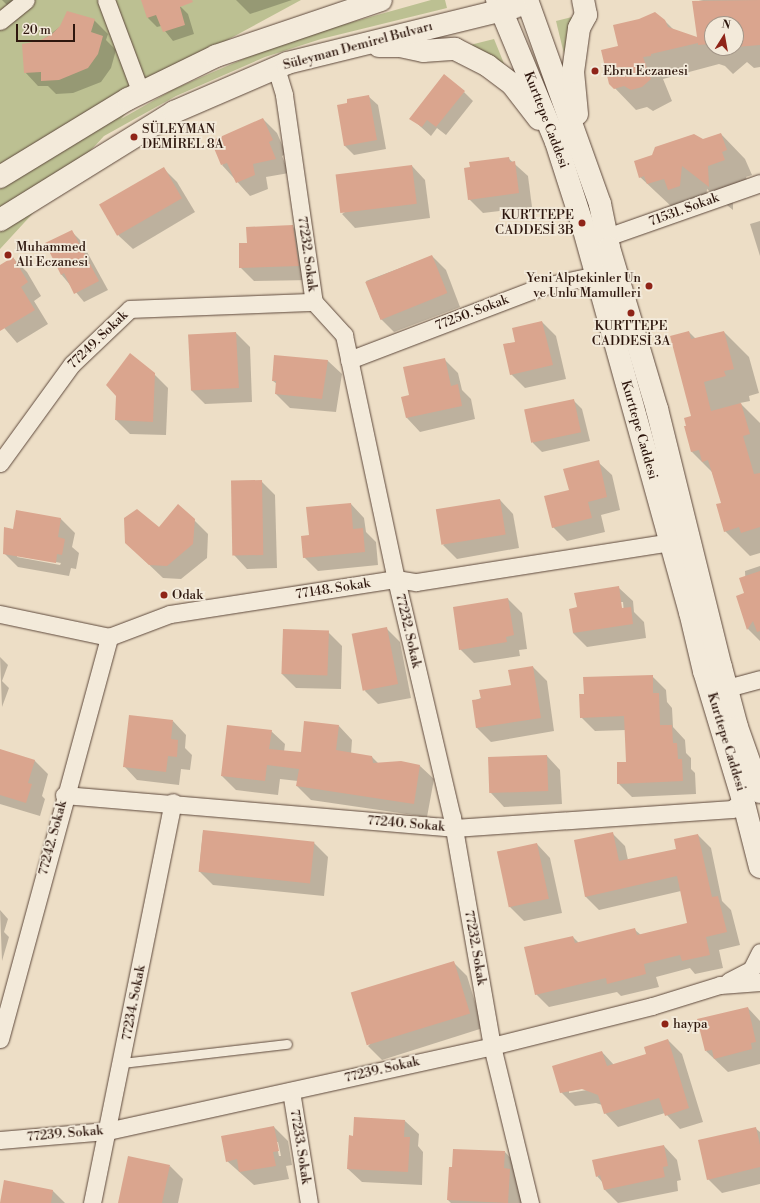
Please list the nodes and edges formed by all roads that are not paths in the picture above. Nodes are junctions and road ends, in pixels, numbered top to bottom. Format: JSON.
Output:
{"nodes":[{"id":1,"x":26,"y":0,"type":"edge"},
{"id":2,"x":106,"y":0,"type":"edge"},
{"id":3,"x":381,"y":0,"type":"edge"},
{"id":4,"x":583,"y":0,"type":"edge"},
{"id":5,"x":529,"y":1,"type":"edge"},
{"id":6,"x":501,"y":3,"type":"edge"},
{"id":7,"x":0,"y":21,"type":"edge"},
{"id":8,"x":356,"y":46,"type":"junction"},
{"id":9,"x":276,"y":68,"type":"junction"},
{"id":10,"x":141,"y":93,"type":"junction"},
{"id":11,"x":580,"y":141,"type":"junction"},
{"id":12,"x":556,"y":142,"type":"junction"},
{"id":13,"x":0,"y":177,"type":"edge"},
{"id":14,"x":760,"y":183,"type":"edge"},
{"id":15,"x":0,"y":220,"type":"edge"},
{"id":16,"x":607,"y":237,"type":"junction"},
{"id":17,"x":597,"y":275,"type":"junction"},
{"id":18,"x":314,"y":302,"type":"junction"},
{"id":19,"x":349,"y":360,"type":"junction"},
{"id":20,"x":0,"y":463,"type":"edge"},
{"id":21,"x":670,"y":542,"type":"junction"},
{"id":22,"x":396,"y":579,"type":"junction"},
{"id":23,"x":0,"y":614,"type":"edge"},
{"id":24,"x":109,"y":637,"type":"junction"},
{"id":25,"x":760,"y":679,"type":"edge"},
{"id":26,"x":726,"y":688,"type":"junction"},
{"id":27,"x":64,"y":795,"type":"junction"},
{"id":28,"x":752,"y":796,"type":"edge"},
{"id":29,"x":173,"y":802,"type":"junction"},
{"id":30,"x":454,"y":828,"type":"junction"},
{"id":31,"x":760,"y":868,"type":"edge"},
{"id":32,"x":760,"y":952,"type":"edge"},
{"id":33,"x":760,"y":982,"type":"edge"},
{"id":34,"x":720,"y":985,"type":"junction"},
{"id":35,"x":0,"y":1039,"type":"edge"},
{"id":36,"x":287,"y":1044,"type":"dead end"},
{"id":37,"x":492,"y":1046,"type":"junction"},
{"id":38,"x":122,"y":1063,"type":"junction"},
{"id":39,"x":291,"y":1091,"type":"junction"},
{"id":40,"x":107,"y":1131,"type":"junction"},
{"id":41,"x":0,"y":1140,"type":"edge"},
{"id":42,"x":92,"y":1203,"type":"edge"},
{"id":43,"x":309,"y":1203,"type":"edge"},
{"id":44,"x":530,"y":1203,"type":"edge"}],
"edges":[{"from":1,"to":7,"type":"street"},
{"from":2,"to":10,"type":"street"},
{"from":3,"to":10,"type":"main road"},
{"from":4,"to":11,"type":"main road"},
{"from":5,"to":6,"type":"main road","name":"Süleyman Demirel Bulvarı"},
{"from":5,"to":11,"type":"main road","name":"Kurttepe Caddesi"},
{"from":6,"to":8,"type":"main road","name":"Süleyman Demirel Bulvarı"},
{"from":6,"to":12,"type":"main road","name":"Kurttepe Caddesi"},
{"from":8,"to":9,"type":"main road","name":"Süleyman Demirel Bulvarı"},
{"from":8,"to":12,"type":"main road"},
{"from":9,"to":15,"type":"main road","name":"Süleyman Demirel Bulvarı"},
{"from":9,"to":18,"type":"street","name":"77232. Sokak"},
{"from":10,"to":13,"type":"main road"},
{"from":11,"to":16,"type":"main road","name":"Kurttepe Caddesi"},
{"from":12,"to":17,"type":"main road","name":"Kurttepe Caddesi"},
{"from":14,"to":16,"type":"street","name":"71531. Sokak"},
{"from":16,"to":26,"type":"main road","name":"Kurttepe Caddesi"},
{"from":17,"to":19,"type":"street","name":"77250. Sokak"},
{"from":17,"to":21,"type":"main road","name":"Kurttepe Caddesi"},
{"from":18,"to":19,"type":"street","name":"77232. Sokak"},
{"from":18,"to":20,"type":"street","name":"77249. Sokak"},
{"from":19,"to":22,"type":"street","name":"77232. Sokak"},
{"from":21,"to":22,"type":"street","name":"77148. Sokak"},
{"from":21,"to":28,"type":"main road","name":"Kurttepe Caddesi"},
{"from":22,"to":24,"type":"street","name":"77148. Sokak"},
{"from":22,"to":30,"type":"street","name":"77232. Sokak"},
{"from":23,"to":24,"type":"street"},
{"from":24,"to":27,"type":"street","name":"77242. Sokak"},
{"from":25,"to":26,"type":"street"},
{"from":26,"to":28,"type":"main road","name":"Kurttepe Caddesi"},
{"from":27,"to":29,"type":"street","name":"77240. Sokak"},
{"from":27,"to":35,"type":"street","name":"77242. Sokak"},
{"from":28,"to":30,"type":"street","name":"77240. Sokak"},
{"from":28,"to":31,"type":"main road","name":"Kurttepe Caddesi"},
{"from":29,"to":30,"type":"street","name":"77240. Sokak"},
{"from":29,"to":38,"type":"street","name":"77234. Sokak"},
{"from":30,"to":37,"type":"street","name":"77232. Sokak"},
{"from":32,"to":34,"type":"street"},
{"from":33,"to":34,"type":"street","name":"77239. Sokak"},
{"from":34,"to":37,"type":"street","name":"77239. Sokak"},
{"from":36,"to":38,"type":"lane"},
{"from":37,"to":39,"type":"street","name":"77239. Sokak"},
{"from":37,"to":44,"type":"street","name":"77232. Sokak"},
{"from":38,"to":40,"type":"street","name":"77234. Sokak"},
{"from":39,"to":40,"type":"street","name":"77239. Sokak"},
{"from":39,"to":43,"type":"street","name":"77233. Sokak"},
{"from":40,"to":41,"type":"street","name":"77239. Sokak"},
{"from":40,"to":42,"type":"street","name":"77234. Sokak"}]}
